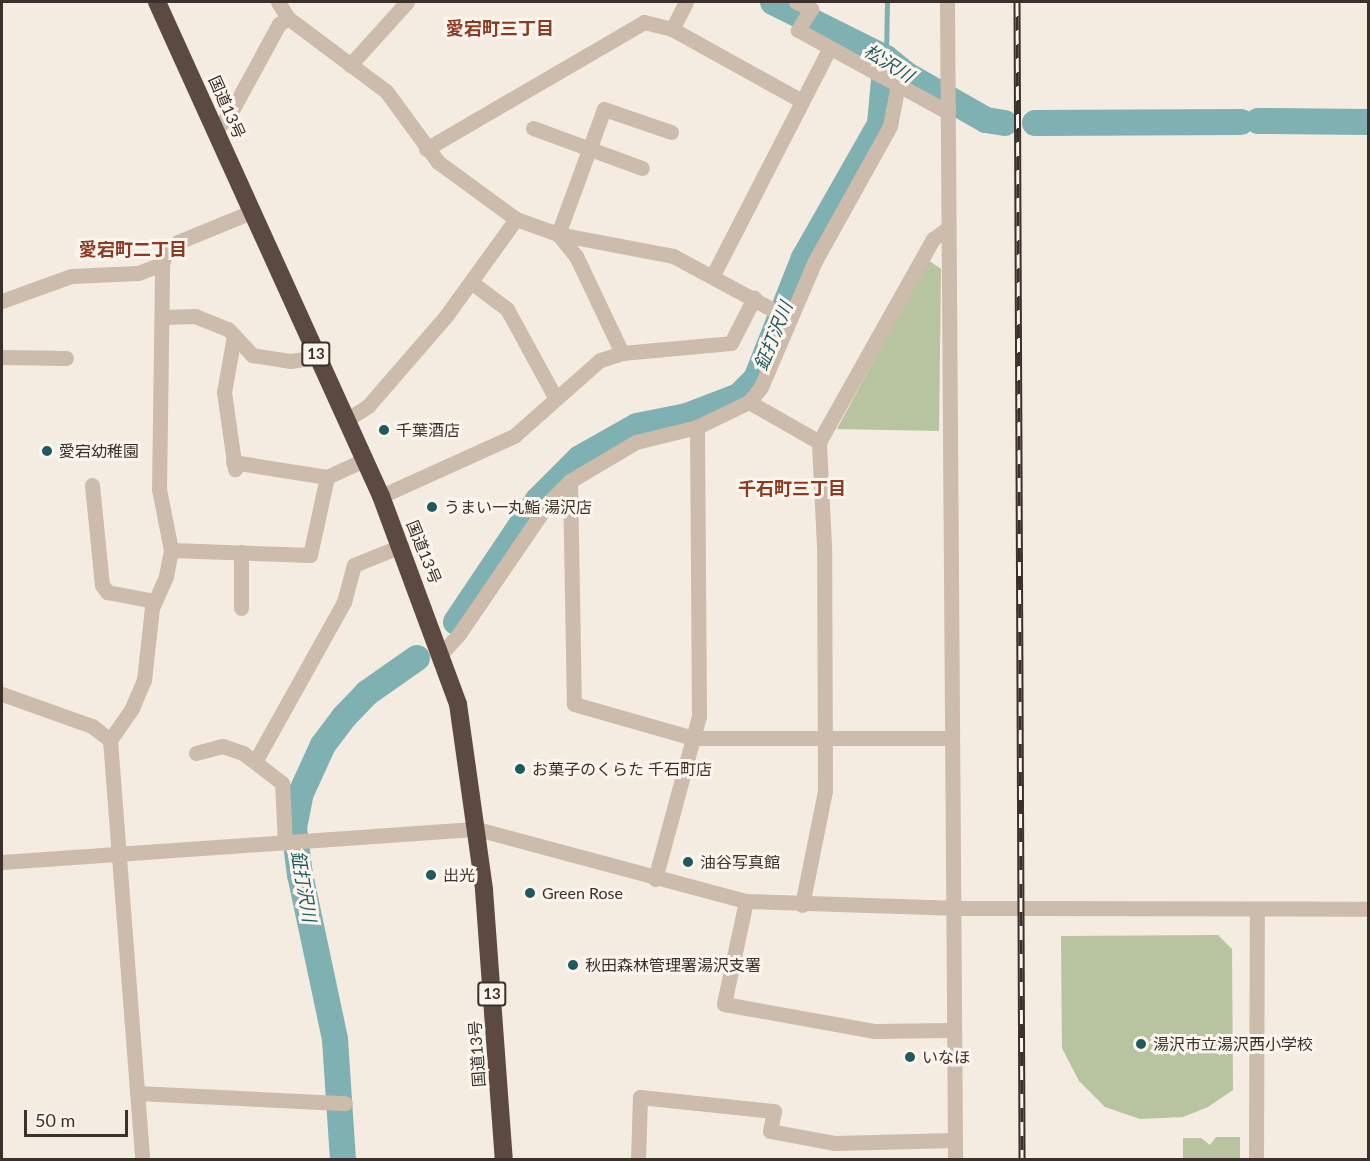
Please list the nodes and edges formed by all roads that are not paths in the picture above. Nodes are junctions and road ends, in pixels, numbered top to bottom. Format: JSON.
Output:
{"nodes":[{"id":1,"x":157,"y":2,"type":"edge"},
{"id":2,"x":278,"y":2,"type":"edge"},
{"id":3,"x":296,"y":2,"type":"edge"},
{"id":4,"x":407,"y":2,"type":"edge"},
{"id":5,"x":686,"y":2,"type":"edge"},
{"id":6,"x":796,"y":2,"type":"edge"},
{"id":7,"x":947,"y":2,"type":"edge"},
{"id":8,"x":811,"y":7,"type":"edge"},
{"id":9,"x":288,"y":18,"type":"junction"},
{"id":10,"x":672,"y":29,"type":"junction"},
{"id":11,"x":829,"y":49,"type":"junction"},
{"id":12,"x":350,"y":65,"type":"junction"},
{"id":13,"x":898,"y":84,"type":"junction"},
{"id":14,"x":800,"y":100,"type":"junction"},
{"id":15,"x":948,"y":112,"type":"junction"},
{"id":16,"x":533,"y":128,"type":"dead end"},
{"id":17,"x":216,"y":130,"type":"junction"},
{"id":18,"x":671,"y":132,"type":"dead end"},
{"id":19,"x":589,"y":149,"type":"junction"},
{"id":20,"x":426,"y":150,"type":"junction"},
{"id":21,"x":642,"y":168,"type":"dead end"},
{"id":22,"x":251,"y":212,"type":"junction"},
{"id":23,"x":516,"y":219,"type":"junction"},
{"id":24,"x":947,"y":229,"type":"junction"},
{"id":25,"x":558,"y":234,"type":"junction"},
{"id":26,"x":162,"y":264,"type":"junction"},
{"id":27,"x":713,"y":275,"type":"junction"},
{"id":28,"x":471,"y":282,"type":"junction"},
{"id":29,"x":754,"y":298,"type":"junction"},
{"id":30,"x":2,"y":301,"type":"edge"},
{"id":31,"x":785,"y":316,"type":"junction"},
{"id":32,"x":163,"y":317,"type":"junction"},
{"id":33,"x":234,"y":336,"type":"junction"},
{"id":34,"x":622,"y":353,"type":"junction"},
{"id":35,"x":2,"y":357,"type":"edge"},
{"id":36,"x":318,"y":357,"type":"junction"},
{"id":37,"x":66,"y":358,"type":"dead end"},
{"id":38,"x":556,"y":399,"type":"junction"},
{"id":39,"x":749,"y":402,"type":"junction"},
{"id":40,"x":346,"y":420,"type":"junction"},
{"id":41,"x":697,"y":427,"type":"junction"},
{"id":42,"x":819,"y":442,"type":"junction"},
{"id":43,"x":364,"y":460,"type":"junction"},
{"id":44,"x":327,"y":477,"type":"junction"},
{"id":45,"x":570,"y":481,"type":"junction"},
{"id":46,"x":92,"y":485,"type":"dead end"},
{"id":47,"x":381,"y":496,"type":"junction"},
{"id":48,"x":401,"y":546,"type":"junction"},
{"id":49,"x":171,"y":550,"type":"junction"},
{"id":50,"x":241,"y":552,"type":"junction"},
{"id":51,"x":155,"y":601,"type":"junction"},
{"id":52,"x":241,"y":608,"type":"dead end"},
{"id":53,"x":441,"y":654,"type":"junction"},
{"id":54,"x":2,"y":694,"type":"edge"},
{"id":55,"x":693,"y":738,"type":"junction"},
{"id":56,"x":824,"y":738,"type":"junction"},
{"id":57,"x":949,"y":738,"type":"junction"},
{"id":58,"x":110,"y":740,"type":"junction"},
{"id":59,"x":196,"y":753,"type":"dead end"},
{"id":60,"x":256,"y":760,"type":"junction"},
{"id":61,"x":477,"y":829,"type":"junction"},
{"id":62,"x":292,"y":842,"type":"junction"},
{"id":63,"x":120,"y":857,"type":"junction"},
{"id":64,"x":2,"y":862,"type":"edge"},
{"id":65,"x":655,"y":879,"type":"junction"},
{"id":66,"x":746,"y":901,"type":"junction"},
{"id":67,"x":802,"y":905,"type":"junction"},
{"id":68,"x":952,"y":908,"type":"junction"},
{"id":69,"x":1368,"y":909,"type":"edge"},
{"id":70,"x":1257,"y":912,"type":"junction"},
{"id":71,"x":951,"y":1030,"type":"junction"},
{"id":72,"x":137,"y":1093,"type":"junction"},
{"id":73,"x":341,"y":1103,"type":"dead end"},
{"id":74,"x":955,"y":1140,"type":"junction"},
{"id":75,"x":142,"y":1160,"type":"edge"},
{"id":76,"x":504,"y":1160,"type":"edge"},
{"id":77,"x":638,"y":1160,"type":"edge"},
{"id":78,"x":955,"y":1160,"type":"edge"},
{"id":79,"x":1256,"y":1160,"type":"edge"}],
"edges":[{"from":1,"to":17,"type":"highway","name":"国道13号","number":"13"},
{"from":2,"to":9,"type":"street"},
{"from":3,"to":9,"type":"street"},
{"from":4,"to":12,"type":"street"},
{"from":5,"to":10,"type":"street"},
{"from":6,"to":8,"type":"street"},
{"from":7,"to":15,"type":"street"},
{"from":8,"to":11,"type":"street"},
{"from":9,"to":12,"type":"street"},
{"from":9,"to":17,"type":"street"},
{"from":10,"to":14,"type":"street"},
{"from":10,"to":20,"type":"street"},
{"from":11,"to":13,"type":"street"},
{"from":11,"to":14,"type":"street"},
{"from":12,"to":20,"type":"street"},
{"from":13,"to":15,"type":"street"},
{"from":13,"to":31,"type":"street"},
{"from":14,"to":27,"type":"street"},
{"from":15,"to":24,"type":"street"},
{"from":16,"to":19,"type":"street"},
{"from":17,"to":22,"type":"highway","name":"国道13号","number":"13"},
{"from":18,"to":19,"type":"street"},
{"from":19,"to":21,"type":"street"},
{"from":19,"to":25,"type":"street"},
{"from":20,"to":23,"type":"street"},
{"from":22,"to":26,"type":"street"},
{"from":22,"to":36,"type":"highway","name":"国道13号","number":"13"},
{"from":23,"to":25,"type":"street"},
{"from":23,"to":28,"type":"street"},
{"from":24,"to":42,"type":"street"},
{"from":24,"to":57,"type":"street"},
{"from":25,"to":27,"type":"street"},
{"from":25,"to":34,"type":"street"},
{"from":26,"to":30,"type":"street"},
{"from":26,"to":32,"type":"street"},
{"from":27,"to":29,"type":"street"},
{"from":28,"to":38,"type":"street"},
{"from":28,"to":40,"type":"street"},
{"from":29,"to":31,"type":"street"},
{"from":29,"to":34,"type":"street"},
{"from":31,"to":39,"type":"street"},
{"from":32,"to":33,"type":"street"},
{"from":32,"to":49,"type":"street"},
{"from":33,"to":36,"type":"street"},
{"from":33,"to":44,"type":"street"},
{"from":34,"to":38,"type":"street"},
{"from":35,"to":37,"type":"street"},
{"from":36,"to":40,"type":"highway","name":"国道13号","number":"13"},
{"from":38,"to":47,"type":"street"},
{"from":39,"to":41,"type":"street"},
{"from":39,"to":42,"type":"street"},
{"from":40,"to":43,"type":"highway","name":"国道13号","number":"13"},
{"from":41,"to":45,"type":"street"},
{"from":41,"to":55,"type":"street"},
{"from":42,"to":56,"type":"street"},
{"from":43,"to":44,"type":"street"},
{"from":43,"to":47,"type":"highway","name":"国道13号","number":"13"},
{"from":44,"to":50,"type":"street"},
{"from":45,"to":53,"type":"street"},
{"from":45,"to":55,"type":"street"},
{"from":46,"to":51,"type":"street"},
{"from":47,"to":48,"type":"highway","name":"国道13号","number":"13"},
{"from":48,"to":53,"type":"highway","name":"国道13号","number":"13"},
{"from":48,"to":60,"type":"street"},
{"from":49,"to":50,"type":"street"},
{"from":49,"to":51,"type":"street"},
{"from":50,"to":52,"type":"street"},
{"from":51,"to":58,"type":"street"},
{"from":53,"to":61,"type":"highway","name":"国道13号","number":"13"},
{"from":54,"to":58,"type":"street"},
{"from":55,"to":56,"type":"street"},
{"from":55,"to":65,"type":"street"},
{"from":56,"to":57,"type":"street"},
{"from":56,"to":67,"type":"street"},
{"from":57,"to":68,"type":"street"},
{"from":58,"to":63,"type":"street"},
{"from":59,"to":60,"type":"street"},
{"from":60,"to":62,"type":"street"},
{"from":61,"to":62,"type":"street"},
{"from":61,"to":65,"type":"street"},
{"from":61,"to":76,"type":"highway","name":"国道13号","number":"13"},
{"from":62,"to":63,"type":"street"},
{"from":63,"to":64,"type":"street"},
{"from":63,"to":72,"type":"street"},
{"from":65,"to":66,"type":"street"},
{"from":66,"to":67,"type":"street"},
{"from":66,"to":71,"type":"street"},
{"from":67,"to":68,"type":"street"},
{"from":68,"to":70,"type":"street"},
{"from":68,"to":71,"type":"street"},
{"from":69,"to":70,"type":"street"},
{"from":70,"to":79,"type":"street"},
{"from":71,"to":74,"type":"street"},
{"from":72,"to":73,"type":"street"},
{"from":72,"to":75,"type":"street"},
{"from":74,"to":77,"type":"street"},
{"from":74,"to":78,"type":"street"}]}
